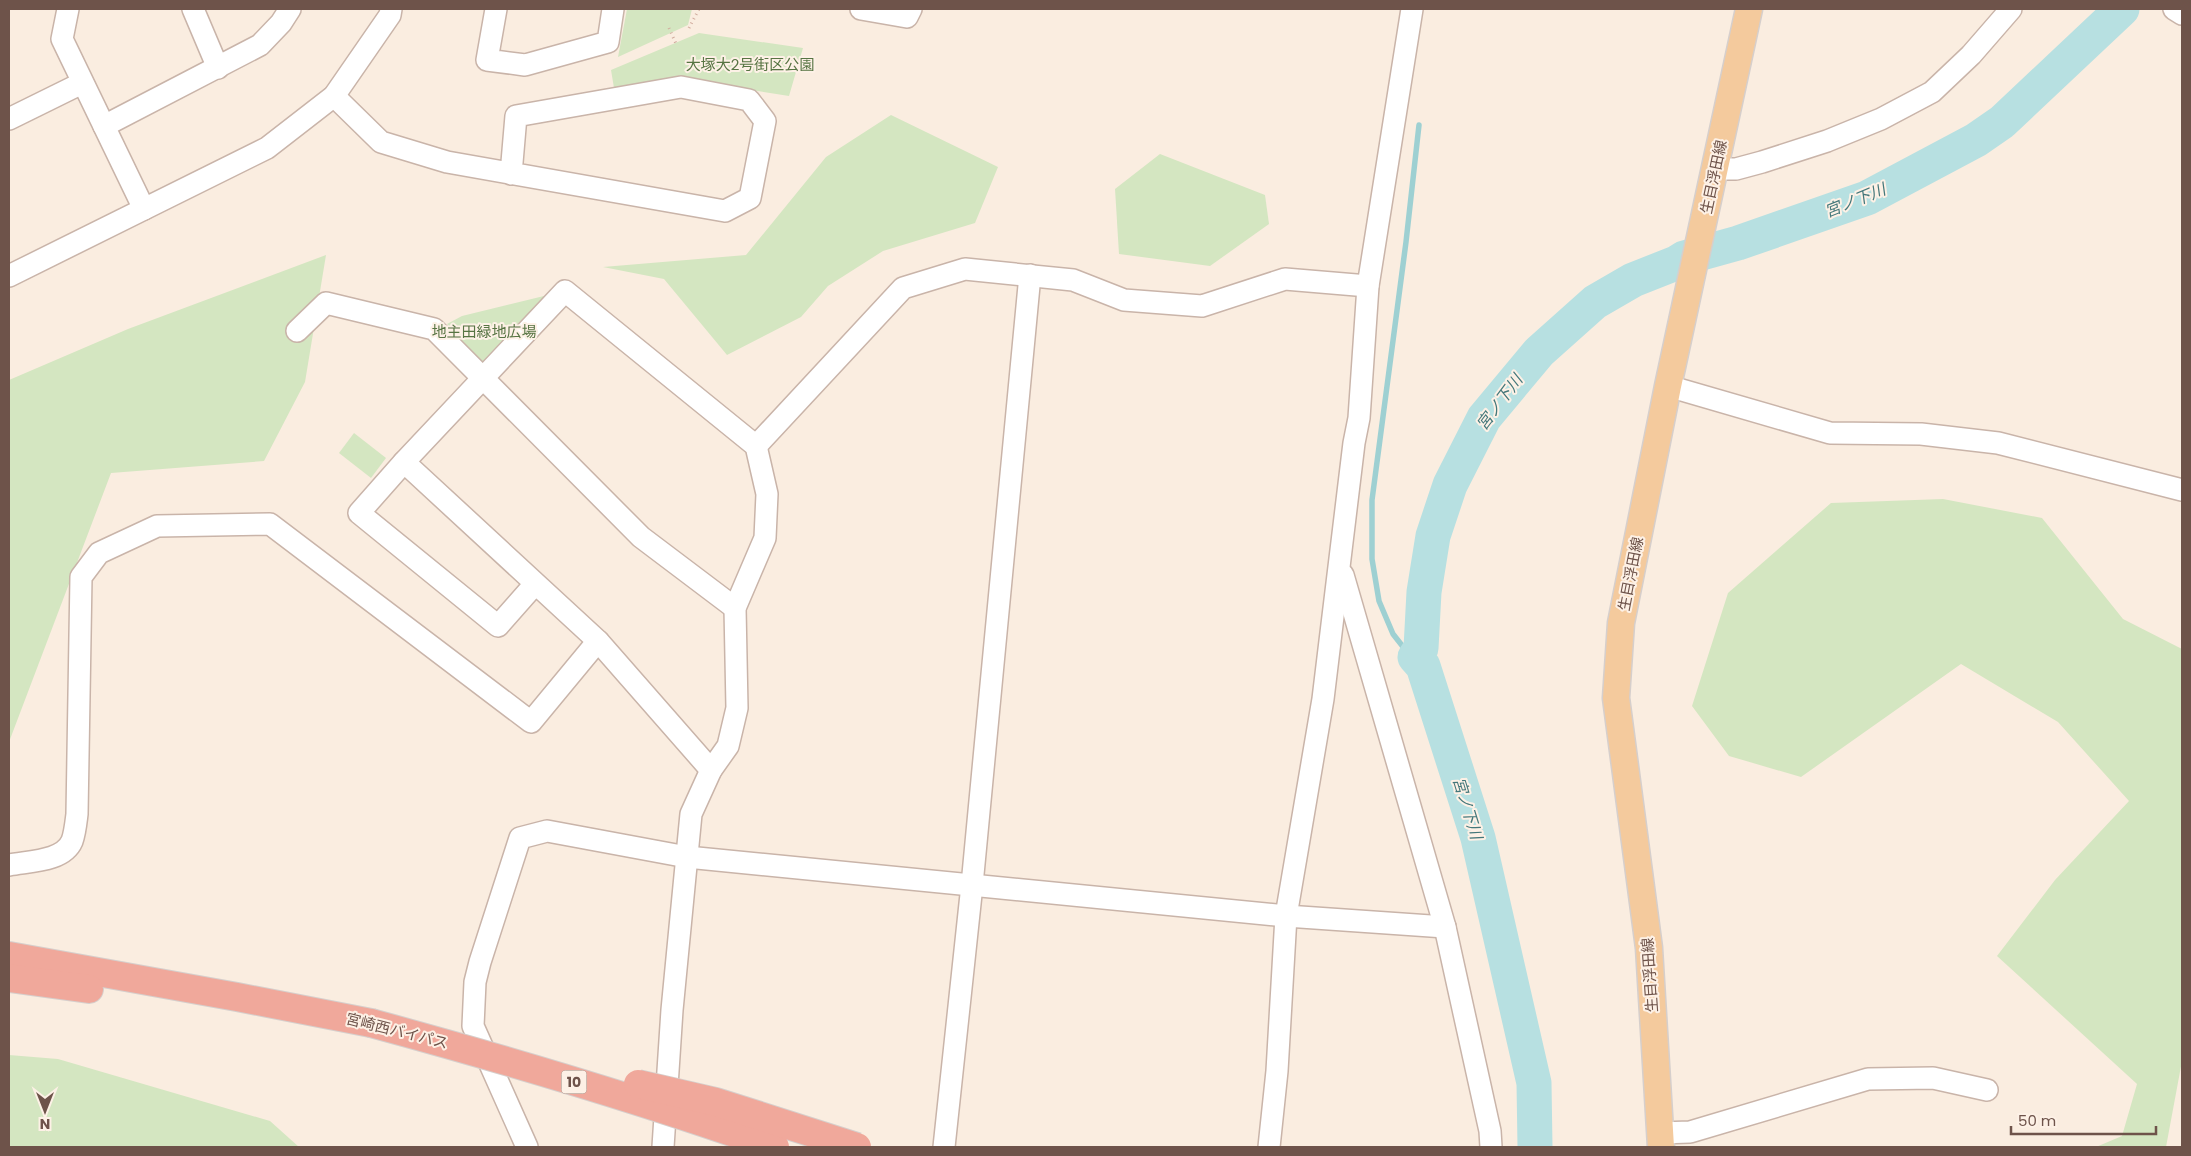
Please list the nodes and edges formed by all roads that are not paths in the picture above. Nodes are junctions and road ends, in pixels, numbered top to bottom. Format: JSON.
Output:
{"nodes":[{"id":1,"x":68,"y":9,"type":"edge"},
{"id":2,"x":193,"y":9,"type":"edge"},
{"id":3,"x":290,"y":9,"type":"edge"},
{"id":4,"x":391,"y":9,"type":"edge"},
{"id":5,"x":496,"y":9,"type":"edge"},
{"id":6,"x":614,"y":9,"type":"edge"},
{"id":7,"x":861,"y":9,"type":"edge"},
{"id":8,"x":911,"y":9,"type":"edge"},
{"id":9,"x":1412,"y":9,"type":"edge"},
{"id":10,"x":1749,"y":9,"type":"edge"},
{"id":11,"x":2011,"y":9,"type":"edge"},
{"id":12,"x":2174,"y":9,"type":"edge"},
{"id":13,"x":2182,"y":14,"type":"edge"},
{"id":14,"x":218,"y":68,"type":"junction"},
{"id":15,"x":82,"y":83,"type":"junction"},
{"id":16,"x":334,"y":96,"type":"junction"},
{"id":17,"x":11,"y":114,"type":"edge"},
{"id":18,"x":104,"y":126,"type":"junction"},
{"id":19,"x":1716,"y":169,"type":"junction"},
{"id":20,"x":511,"y":174,"type":"junction"},
{"id":21,"x":144,"y":209,"type":"junction"},
{"id":22,"x":1030,"y":275,"type":"junction"},
{"id":23,"x":9,"y":276,"type":"edge"},
{"id":24,"x":1368,"y":286,"type":"junction"},
{"id":25,"x":297,"y":331,"type":"dead end"},
{"id":26,"x":482,"y":378,"type":"junction"},
{"id":27,"x":1668,"y":386,"type":"junction"},
{"id":28,"x":756,"y":446,"type":"junction"},
{"id":29,"x":404,"y":462,"type":"junction"},
{"id":30,"x":2182,"y":490,"type":"edge"},
{"id":31,"x":1339,"y":563,"type":"junction"},
{"id":32,"x":535,"y":584,"type":"junction"},
{"id":33,"x":735,"y":608,"type":"junction"},
{"id":34,"x":598,"y":641,"type":"junction"},
{"id":35,"x":711,"y":770,"type":"junction"},
{"id":36,"x":687,"y":857,"type":"junction"},
{"id":37,"x":9,"y":865,"type":"edge"},
{"id":38,"x":972,"y":884,"type":"junction"},
{"id":39,"x":1286,"y":916,"type":"junction"},
{"id":40,"x":1445,"y":927,"type":"junction"},
{"id":41,"x":9,"y":956,"type":"edge"},
{"id":42,"x":9,"y":978,"type":"edge"},
{"id":43,"x":370,"y":1028,"type":"junction"},
{"id":44,"x":475,"y":1051,"type":"junction"},
{"id":45,"x":1987,"y":1090,"type":"dead end"},
{"id":46,"x":1660,"y":1140,"type":"edge"},
{"id":47,"x":526,"y":1147,"type":"edge"},
{"id":48,"x":662,"y":1147,"type":"edge"},
{"id":49,"x":746,"y":1147,"type":"edge"},
{"id":50,"x":775,"y":1147,"type":"edge"},
{"id":51,"x":857,"y":1147,"type":"edge"},
{"id":52,"x":944,"y":1147,"type":"edge"},
{"id":53,"x":1268,"y":1147,"type":"edge"},
{"id":54,"x":1491,"y":1147,"type":"edge"}],
"edges":[{"from":1,"to":15,"type":"street"},
{"from":2,"to":14,"type":"street"},
{"from":3,"to":14,"type":"street"},
{"from":4,"to":16,"type":"street"},
{"from":5,"to":6,"type":"street"},
{"from":7,"to":8,"type":"street"},
{"from":9,"to":24,"type":"street"},
{"from":10,"to":19,"type":"main road","name":"生目浮田線"},
{"from":11,"to":19,"type":"street"},
{"from":12,"to":13,"type":"street"},
{"from":14,"to":18,"type":"street"},
{"from":15,"to":17,"type":"street"},
{"from":15,"to":18,"type":"street"},
{"from":16,"to":20,"type":"street"},
{"from":16,"to":21,"type":"street"},
{"from":18,"to":21,"type":"street"},
{"from":19,"to":27,"type":"main road","name":"生目浮田線"},
{"from":20,"to":20,"type":"street"},
{"from":21,"to":23,"type":"street"},
{"from":22,"to":24,"type":"street"},
{"from":22,"to":28,"type":"street"},
{"from":22,"to":38,"type":"street"},
{"from":24,"to":31,"type":"street"},
{"from":25,"to":26,"type":"street"},
{"from":26,"to":28,"type":"street"},
{"from":26,"to":29,"type":"street"},
{"from":26,"to":33,"type":"street"},
{"from":27,"to":30,"type":"street"},
{"from":27,"to":46,"type":"main road","name":"生目浮田線"},
{"from":28,"to":33,"type":"street"},
{"from":29,"to":32,"type":"street"},
{"from":29,"to":32,"type":"street"},
{"from":31,"to":39,"type":"street"},
{"from":31,"to":40,"type":"street"},
{"from":32,"to":34,"type":"street"},
{"from":33,"to":35,"type":"street"},
{"from":34,"to":35,"type":"street"},
{"from":34,"to":37,"type":"street"},
{"from":35,"to":36,"type":"street"},
{"from":36,"to":38,"type":"street"},
{"from":36,"to":47,"type":"street"},
{"from":36,"to":48,"type":"street"},
{"from":38,"to":39,"type":"street"},
{"from":38,"to":52,"type":"street"},
{"from":39,"to":40,"type":"street"},
{"from":39,"to":53,"type":"street"},
{"from":40,"to":54,"type":"street"},
{"from":41,"to":43,"type":"highway","name":"宮崎西バイパス","number":"10"},
{"from":42,"to":43,"type":"highway","name":"宮崎西バイパス","number":"10"},
{"from":43,"to":44,"type":"highway","name":"宮崎西バイパス","number":"10","bridge":true},
{"from":43,"to":49,"type":"highway","name":"宮崎西バイパス","number":"10"},
{"from":44,"to":50,"type":"highway","name":"宮崎西バイパス","number":"10","bridge":true},
{"from":44,"to":51,"type":"highway","bridge":true},
{"from":45,"to":46,"type":"street"}]}
